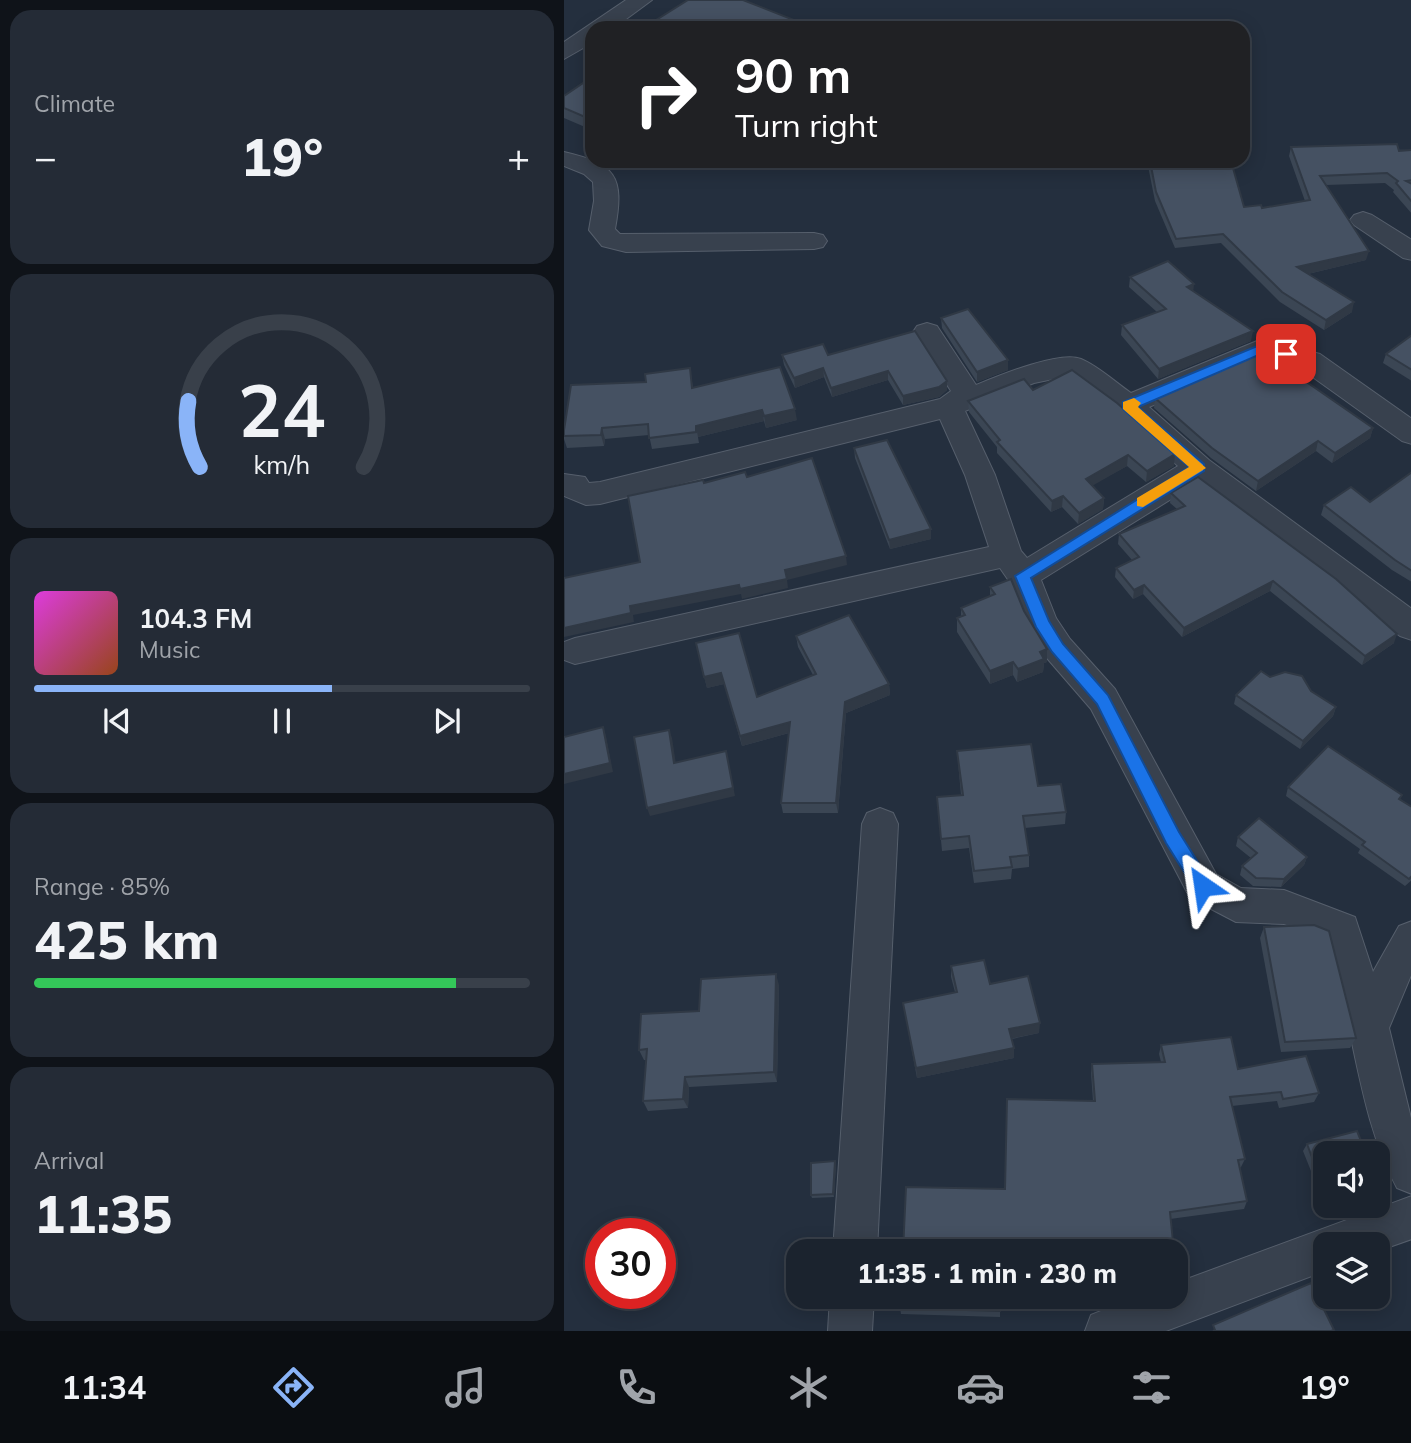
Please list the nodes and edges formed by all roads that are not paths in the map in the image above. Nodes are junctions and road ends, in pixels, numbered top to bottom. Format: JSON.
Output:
{"nodes":[{"id":1,"x":641,"y":0,"type":"edge"},
{"id":2,"x":610,"y":21,"type":"edge"},
{"id":3,"x":585,"y":38,"type":"edge"},
{"id":4,"x":564,"y":52,"type":"edge"},
{"id":5,"x":564,"y":159,"type":"edge"},
{"id":6,"x":585,"y":165,"type":"edge"},
{"id":7,"x":594,"y":168,"type":"edge"},
{"id":8,"x":1363,"y":220,"type":"dead end"},
{"id":9,"x":814,"y":241,"type":"dead end"},
{"id":10,"x":1412,"y":252,"type":"edge"},
{"id":11,"x":927,"y":332,"type":"dead end"},
{"id":12,"x":1128,"y":405,"type":"junction"},
{"id":13,"x":949,"y":407,"type":"junction"},
{"id":14,"x":1412,"y":434,"type":"edge"},
{"id":15,"x":1199,"y":468,"type":"junction"},
{"id":16,"x":564,"y":485,"type":"edge"},
{"id":17,"x":1015,"y":566,"type":"junction"},
{"id":18,"x":1412,"y":627,"type":"edge"},
{"id":19,"x":575,"y":651,"type":"dead end"},
{"id":20,"x":880,"y":824,"type":"dead end"},
{"id":21,"x":1412,"y":938,"type":"edge"},
{"id":22,"x":1369,"y":1028,"type":"junction"},
{"id":23,"x":1412,"y":1173,"type":"edge"},
{"id":24,"x":1412,"y":1217,"type":"edge"},
{"id":25,"x":1371,"y":1232,"type":"edge"},
{"id":26,"x":856,"y":1239,"type":"edge"},
{"id":27,"x":1313,"y":1254,"type":"edge"},
{"id":28,"x":851,"y":1309,"type":"edge"},
{"id":29,"x":850,"y":1331,"type":"edge"},
{"id":30,"x":1107,"y":1331,"type":"edge"}],
"edges":[{"from":1,"to":2,"type":"street"},
{"from":3,"to":4,"type":"street"},
{"from":5,"to":6,"type":"street"},
{"from":7,"to":9,"type":"street"},
{"from":8,"to":10,"type":"street"},
{"from":11,"to":13,"type":"street"},
{"from":12,"to":13,"type":"street"},
{"from":12,"to":14,"type":"street"},
{"from":12,"to":15,"type":"street"},
{"from":13,"to":16,"type":"street"},
{"from":13,"to":17,"type":"street"},
{"from":15,"to":17,"type":"street"},
{"from":15,"to":18,"type":"street"},
{"from":17,"to":19,"type":"street"},
{"from":17,"to":22,"type":"street"},
{"from":20,"to":26,"type":"street"},
{"from":21,"to":22,"type":"street"},
{"from":22,"to":23,"type":"street"},
{"from":24,"to":25,"type":"street"},
{"from":27,"to":30,"type":"street"},
{"from":28,"to":29,"type":"street"}]}
